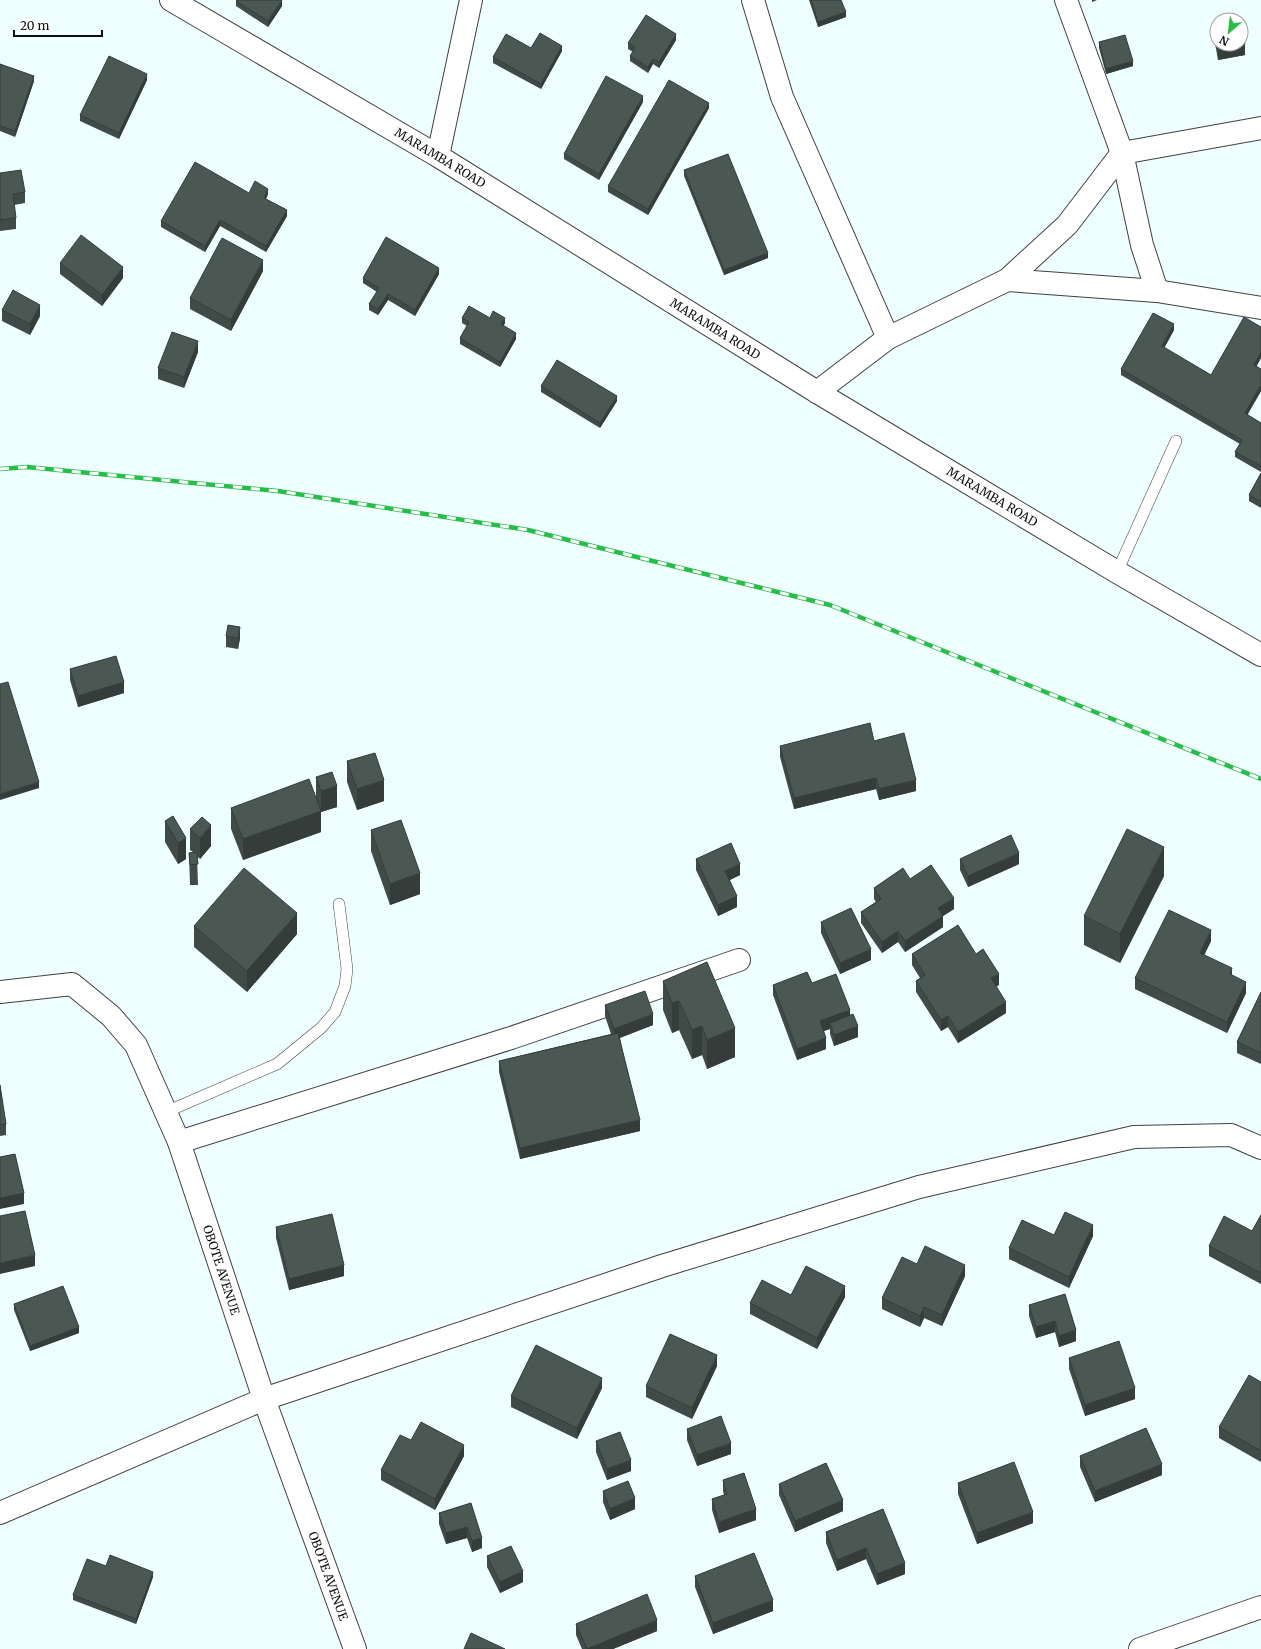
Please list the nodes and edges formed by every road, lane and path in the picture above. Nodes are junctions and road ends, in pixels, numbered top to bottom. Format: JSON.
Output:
{"nodes":[{"id":1,"x":171,"y":0,"type":"edge"},
{"id":2,"x":470,"y":0,"type":"edge"},
{"id":3,"x":754,"y":0,"type":"edge"},
{"id":4,"x":1066,"y":0,"type":"edge"},
{"id":5,"x":1261,"y":128,"type":"edge"},
{"id":6,"x":1122,"y":153,"type":"junction"},
{"id":7,"x":438,"y":156,"type":"junction"},
{"id":8,"x":1008,"y":280,"type":"junction"},
{"id":9,"x":1157,"y":290,"type":"junction"},
{"id":10,"x":1261,"y":308,"type":"edge"},
{"id":11,"x":888,"y":338,"type":"junction"},
{"id":12,"x":816,"y":392,"type":"junction"},
{"id":13,"x":1176,"y":441,"type":"dead end"},
{"id":14,"x":1117,"y":572,"type":"junction"},
{"id":15,"x":1261,"y":655,"type":"edge"},
{"id":16,"x":339,"y":904,"type":"dead end"},
{"id":17,"x":739,"y":960,"type":"dead end"},
{"id":18,"x":0,"y":992,"type":"edge"},
{"id":19,"x":166,"y":1112,"type":"junction"},
{"id":20,"x":179,"y":1142,"type":"junction"},
{"id":21,"x":1261,"y":1148,"type":"edge"},
{"id":22,"x":264,"y":1399,"type":"junction"},
{"id":23,"x":0,"y":1513,"type":"edge"},
{"id":24,"x":1261,"y":1607,"type":"edge"},
{"id":25,"x":354,"y":1649,"type":"edge"},
{"id":26,"x":1140,"y":1649,"type":"edge"}],
"edges":[{"from":1,"to":7,"type":"street","name":"MARAMBA ROAD"},
{"from":2,"to":7,"type":"street"},
{"from":3,"to":11,"type":"street"},
{"from":4,"to":6,"type":"street"},
{"from":5,"to":6,"type":"street"},
{"from":6,"to":8,"type":"street"},
{"from":6,"to":9,"type":"street"},
{"from":7,"to":12,"type":"street","name":"MARAMBA ROAD"},
{"from":8,"to":9,"type":"street"},
{"from":8,"to":11,"type":"street"},
{"from":9,"to":10,"type":"street"},
{"from":11,"to":12,"type":"street"},
{"from":12,"to":14,"type":"street","name":"MARAMBA ROAD"},
{"from":13,"to":14,"type":"lane"},
{"from":14,"to":15,"type":"street","name":"MARAMBA ROAD"},
{"from":16,"to":19,"type":"lane"},
{"from":17,"to":20,"type":"street"},
{"from":18,"to":19,"type":"street","name":"OBOTE AVENUE"},
{"from":19,"to":20,"type":"street","name":"OBOTE AVENUE"},
{"from":20,"to":22,"type":"street","name":"OBOTE AVENUE"},
{"from":21,"to":22,"type":"street"},
{"from":22,"to":23,"type":"street"},
{"from":22,"to":25,"type":"street","name":"OBOTE AVENUE"},
{"from":24,"to":26,"type":"street"}]}
